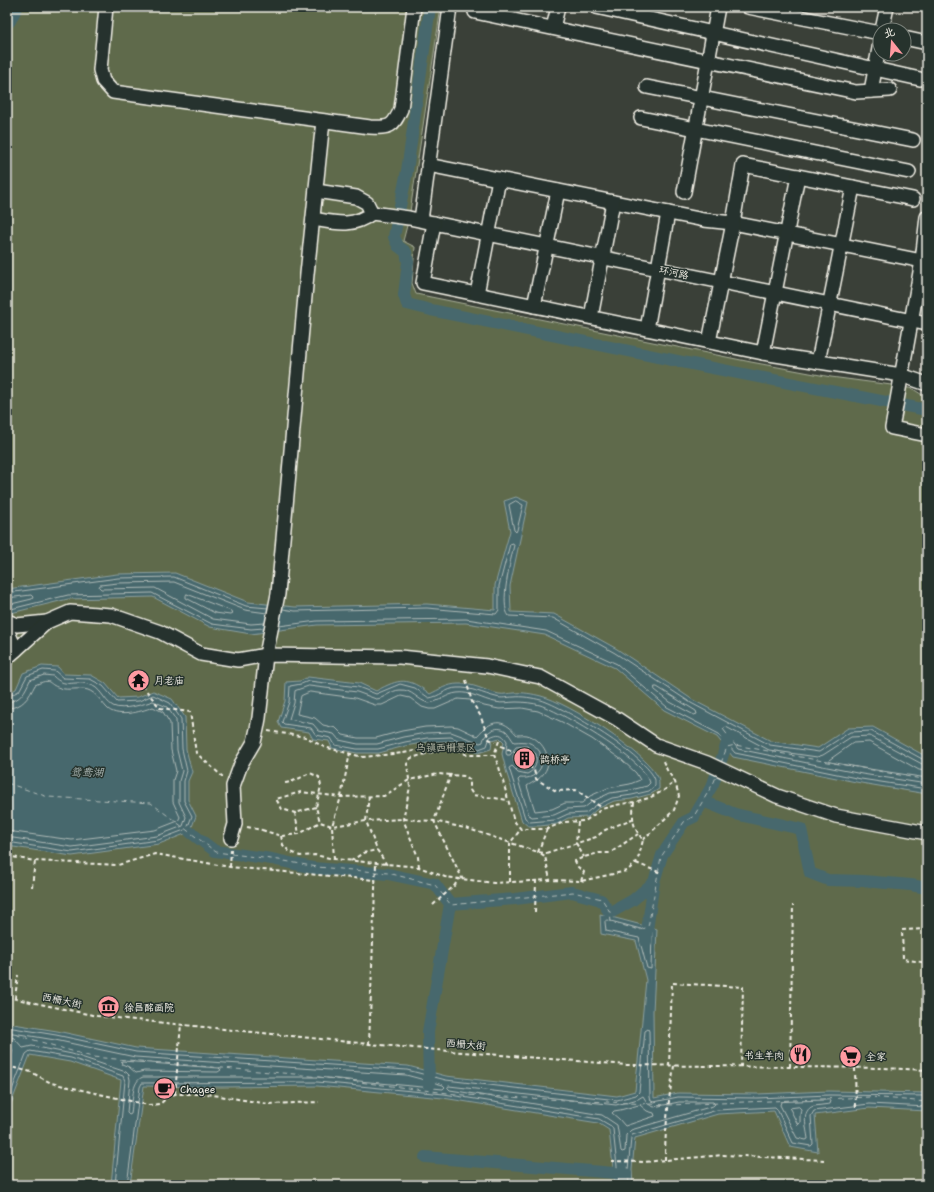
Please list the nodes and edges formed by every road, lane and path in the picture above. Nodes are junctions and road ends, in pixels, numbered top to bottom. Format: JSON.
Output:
{"nodes":[{"id":1,"x":106,"y":7,"type":"edge"},
{"id":2,"x":414,"y":7,"type":"edge"},
{"id":3,"x":450,"y":7,"type":"edge"},
{"id":4,"x":558,"y":7,"type":"edge"},
{"id":5,"x":596,"y":7,"type":"edge"},
{"id":6,"x":718,"y":7,"type":"edge"},
{"id":7,"x":748,"y":7,"type":"edge"},
{"id":8,"x":887,"y":7,"type":"edge"},
{"id":9,"x":475,"y":12,"type":"dead end"},
{"id":10,"x":884,"y":22,"type":"edge"},
{"id":11,"x":553,"y":28,"type":"junction"},
{"id":12,"x":872,"y":31,"type":"edge"},
{"id":13,"x":713,"y":33,"type":"junction"},
{"id":14,"x":912,"y":40,"type":"edge"},
{"id":15,"x":927,"y":43,"type":"edge"},
{"id":16,"x":708,"y":61,"type":"junction"},
{"id":17,"x":876,"y":62,"type":"edge"},
{"id":18,"x":875,"y":70,"type":"junction"},
{"id":19,"x":920,"y":79,"type":"dead end"},
{"id":20,"x":647,"y":88,"type":"dead end"},
{"id":21,"x":890,"y":90,"type":"dead end"},
{"id":22,"x":871,"y":91,"type":"junction"},
{"id":23,"x":702,"y":98,"type":"junction"},
{"id":24,"x":641,"y":118,"type":"dead end"},
{"id":25,"x":323,"y":121,"type":"junction"},
{"id":26,"x":696,"y":129,"type":"junction"},
{"id":27,"x":913,"y":140,"type":"dead end"},
{"id":28,"x":428,"y":165,"type":"junction"},
{"id":29,"x":909,"y":172,"type":"dead end"},
{"id":30,"x":798,"y":176,"type":"junction"},
{"id":31,"x":499,"y":179,"type":"junction"},
{"id":32,"x":853,"y":187,"type":"junction"},
{"id":33,"x":316,"y":191,"type":"junction"},
{"id":34,"x":558,"y":191,"type":"junction"},
{"id":35,"x":684,"y":192,"type":"dead end"},
{"id":36,"x":913,"y":198,"type":"dead end"},
{"id":37,"x":613,"y":202,"type":"junction"},
{"id":38,"x":372,"y":213,"type":"junction"},
{"id":39,"x":668,"y":213,"type":"junction"},
{"id":40,"x":927,"y":217,"type":"edge"},
{"id":41,"x":313,"y":219,"type":"junction"},
{"id":42,"x":421,"y":220,"type":"junction"},
{"id":43,"x":733,"y":223,"type":"junction"},
{"id":44,"x":488,"y":234,"type":"junction"},
{"id":45,"x":787,"y":234,"type":"junction"},
{"id":46,"x":841,"y":245,"type":"junction"},
{"id":47,"x":546,"y":246,"type":"junction"},
{"id":48,"x":602,"y":258,"type":"junction"},
{"id":49,"x":922,"y":261,"type":"junction"},
{"id":50,"x":658,"y":269,"type":"junction"},
{"id":51,"x":721,"y":282,"type":"junction"},
{"id":52,"x":775,"y":293,"type":"junction"},
{"id":53,"x":477,"y":294,"type":"junction"},
{"id":54,"x":830,"y":304,"type":"junction"},
{"id":55,"x":534,"y":306,"type":"junction"},
{"id":56,"x":591,"y":317,"type":"junction"},
{"id":57,"x":910,"y":320,"type":"junction"},
{"id":58,"x":927,"y":324,"type":"edge"},
{"id":59,"x":647,"y":329,"type":"junction"},
{"id":60,"x":709,"y":342,"type":"junction"},
{"id":61,"x":763,"y":353,"type":"junction"},
{"id":62,"x":818,"y":362,"type":"junction"},
{"id":63,"x":901,"y":376,"type":"junction"},
{"id":64,"x":927,"y":384,"type":"edge"},
{"id":65,"x":927,"y":435,"type":"edge"},
{"id":66,"x":7,"y":622,"type":"edge"},
{"id":67,"x":47,"y":622,"type":"junction"},
{"id":68,"x":7,"y":630,"type":"edge"},
{"id":69,"x":11,"y":654,"type":"edge"},
{"id":70,"x":266,"y":655,"type":"junction"},
{"id":71,"x":138,"y":680,"type":"dead end"},
{"id":72,"x":466,"y":680,"type":"dead end"},
{"id":73,"x":257,"y":730,"type":"junction"},
{"id":74,"x":499,"y":741,"type":"dead end"},
{"id":75,"x":495,"y":742,"type":"dead end"},
{"id":76,"x":440,"y":746,"type":"junction"},
{"id":77,"x":501,"y":746,"type":"dead end"},
{"id":78,"x":656,"y":746,"type":"junction"},
{"id":79,"x":350,"y":753,"type":"junction"},
{"id":80,"x":517,"y":753,"type":"dead end"},
{"id":81,"x":494,"y":755,"type":"junction"},
{"id":82,"x":529,"y":766,"type":"dead end"},
{"id":83,"x":451,"y":774,"type":"junction"},
{"id":84,"x":409,"y":780,"type":"junction"},
{"id":85,"x":675,"y":782,"type":"junction"},
{"id":86,"x":285,"y":783,"type":"dead end"},
{"id":87,"x":233,"y":786,"type":"junction"},
{"id":88,"x":319,"y":795,"type":"junction"},
{"id":89,"x":341,"y":796,"type":"junction"},
{"id":90,"x":369,"y":796,"type":"junction"},
{"id":91,"x":508,"y":800,"type":"junction"},
{"id":92,"x":634,"y":802,"type":"junction"},
{"id":93,"x":316,"y":807,"type":"junction"},
{"id":94,"x":601,"y":807,"type":"dead end"},
{"id":95,"x":295,"y":813,"type":"junction"},
{"id":96,"x":403,"y":819,"type":"junction"},
{"id":97,"x":632,"y":819,"type":"junction"},
{"id":98,"x":366,"y":821,"type":"junction"},
{"id":99,"x":434,"y":821,"type":"junction"},
{"id":100,"x":320,"y":822,"type":"junction"},
{"id":101,"x":578,"y":822,"type":"junction"},
{"id":102,"x":235,"y":824,"type":"junction"},
{"id":103,"x":332,"y":826,"type":"junction"},
{"id":104,"x":521,"y":829,"type":"junction"},
{"id":105,"x":547,"y":829,"type":"junction"},
{"id":106,"x":927,"y":833,"type":"edge"},
{"id":107,"x":299,"y":834,"type":"junction"},
{"id":108,"x":638,"y":834,"type":"junction"},
{"id":109,"x":282,"y":836,"type":"junction"},
{"id":110,"x":231,"y":838,"type":"joint"},
{"id":111,"x":643,"y":840,"type":"junction"},
{"id":112,"x":510,"y":843,"type":"junction"},
{"id":113,"x":576,"y":843,"type":"junction"},
{"id":114,"x":377,"y":850,"type":"junction"},
{"id":115,"x":538,"y":852,"type":"junction"},
{"id":116,"x":7,"y":856,"type":"edge"},
{"id":117,"x":584,"y":857,"type":"junction"},
{"id":118,"x":334,"y":859,"type":"junction"},
{"id":119,"x":351,"y":861,"type":"junction"},
{"id":120,"x":35,"y":862,"type":"junction"},
{"id":121,"x":636,"y":862,"type":"junction"},
{"id":122,"x":376,"y":864,"type":"junction"},
{"id":123,"x":387,"y":865,"type":"junction"},
{"id":124,"x":230,"y":867,"type":"junction"},
{"id":125,"x":419,"y":867,"type":"junction"},
{"id":126,"x":661,"y":873,"type":"dead end"},
{"id":127,"x":458,"y":879,"type":"junction"},
{"id":128,"x":375,"y":880,"type":"junction"},
{"id":129,"x":463,"y":880,"type":"junction"},
{"id":130,"x":550,"y":880,"type":"junction"},
{"id":131,"x":536,"y":881,"type":"junction"},
{"id":132,"x":581,"y":881,"type":"junction"},
{"id":133,"x":510,"y":882,"type":"junction"},
{"id":134,"x":32,"y":887,"type":"dead end"},
{"id":135,"x":433,"y":905,"type":"dead end"},
{"id":136,"x":793,"y":905,"type":"dead end"},
{"id":137,"x":535,"y":912,"type":"dead end"},
{"id":138,"x":927,"y":930,"type":"edge"},
{"id":139,"x":927,"y":963,"type":"edge"},
{"id":140,"x":18,"y":975,"type":"dead end"},
{"id":141,"x":7,"y":997,"type":"edge"},
{"id":142,"x":15,"y":998,"type":"junction"},
{"id":143,"x":181,"y":1024,"type":"junction"},
{"id":144,"x":369,"y":1044,"type":"junction"},
{"id":145,"x":7,"y":1066,"type":"edge"},
{"id":146,"x":669,"y":1066,"type":"junction"},
{"id":147,"x":674,"y":1066,"type":"junction"},
{"id":148,"x":741,"y":1067,"type":"junction"},
{"id":149,"x":790,"y":1067,"type":"junction"},
{"id":150,"x":855,"y":1068,"type":"junction"},
{"id":151,"x":927,"y":1070,"type":"edge"},
{"id":152,"x":176,"y":1094,"type":"junction"},
{"id":153,"x":319,"y":1102,"type":"dead end"},
{"id":154,"x":856,"y":1109,"type":"dead end"},
{"id":155,"x":665,"y":1160,"type":"junction"},
{"id":156,"x":824,"y":1160,"type":"dead end"},
{"id":157,"x":611,"y":1161,"type":"dead end"}],
"edges":[{"from":1,"to":25,"type":"street"},
{"from":2,"to":25,"type":"street"},
{"from":3,"to":28,"type":"street"},
{"from":4,"to":11,"type":"street"},
{"from":5,"to":13,"type":"street"},
{"from":6,"to":13,"type":"street"},
{"from":7,"to":12,"type":"street"},
{"from":8,"to":10,"type":"street"},
{"from":9,"to":11,"type":"street"},
{"from":11,"to":16,"type":"street"},
{"from":13,"to":16,"type":"street"},
{"from":13,"to":18,"type":"street"},
{"from":14,"to":15,"type":"street"},
{"from":16,"to":22,"type":"street"},
{"from":16,"to":23,"type":"street"},
{"from":17,"to":18,"type":"street"},
{"from":18,"to":19,"type":"street"},
{"from":18,"to":22,"type":"street"},
{"from":20,"to":23,"type":"street"},
{"from":21,"to":22,"type":"street"},
{"from":23,"to":26,"type":"street"},
{"from":23,"to":27,"type":"street"},
{"from":24,"to":26,"type":"street"},
{"from":25,"to":33,"type":"street"},
{"from":26,"to":29,"type":"street"},
{"from":26,"to":35,"type":"street"},
{"from":28,"to":31,"type":"street"},
{"from":28,"to":42,"type":"street"},
{"from":30,"to":32,"type":"street"},
{"from":30,"to":43,"type":"street"},
{"from":30,"to":45,"type":"street"},
{"from":31,"to":34,"type":"street"},
{"from":31,"to":44,"type":"street"},
{"from":32,"to":36,"type":"street"},
{"from":32,"to":46,"type":"street"},
{"from":33,"to":38,"type":"street"},
{"from":33,"to":41,"type":"street"},
{"from":34,"to":37,"type":"street"},
{"from":34,"to":47,"type":"street"},
{"from":37,"to":39,"type":"street"},
{"from":37,"to":48,"type":"street"},
{"from":38,"to":41,"type":"street"},
{"from":38,"to":42,"type":"street","name":"环河路"},
{"from":39,"to":43,"type":"street"},
{"from":39,"to":50,"type":"street"},
{"from":40,"to":49,"type":"street"},
{"from":41,"to":70,"type":"street"},
{"from":42,"to":44,"type":"street","name":"环河路"},
{"from":42,"to":53,"type":"street"},
{"from":43,"to":45,"type":"street"},
{"from":43,"to":51,"type":"street"},
{"from":44,"to":47,"type":"street","name":"环河路"},
{"from":44,"to":53,"type":"street"},
{"from":45,"to":46,"type":"street"},
{"from":45,"to":52,"type":"street"},
{"from":46,"to":49,"type":"street"},
{"from":46,"to":54,"type":"street"},
{"from":47,"to":48,"type":"street","name":"环河路"},
{"from":47,"to":55,"type":"street"},
{"from":48,"to":50,"type":"street","name":"环河路"},
{"from":48,"to":56,"type":"street"},
{"from":49,"to":57,"type":"street"},
{"from":50,"to":51,"type":"street","name":"环河路"},
{"from":50,"to":59,"type":"street"},
{"from":51,"to":52,"type":"street","name":"环河路"},
{"from":51,"to":60,"type":"street"},
{"from":52,"to":54,"type":"street","name":"环河路"},
{"from":52,"to":61,"type":"street"},
{"from":53,"to":55,"type":"street"},
{"from":54,"to":57,"type":"street","name":"环河路"},
{"from":54,"to":62,"type":"street"},
{"from":55,"to":56,"type":"street"},
{"from":56,"to":59,"type":"street"},
{"from":57,"to":58,"type":"street","name":"环河路"},
{"from":57,"to":63,"type":"street"},
{"from":59,"to":60,"type":"street"},
{"from":60,"to":61,"type":"street"},
{"from":61,"to":62,"type":"street"},
{"from":62,"to":63,"type":"street"},
{"from":63,"to":64,"type":"street"},
{"from":63,"to":65,"type":"street"},
{"from":66,"to":67,"type":"street"},
{"from":67,"to":69,"type":"street"},
{"from":67,"to":70,"type":"street"},
{"from":68,"to":69,"type":"street"},
{"from":70,"to":73,"type":"street"},
{"from":70,"to":78,"type":"street"},
{"from":71,"to":87,"type":"path"},
{"from":72,"to":75,"type":"path"},
{"from":73,"to":79,"type":"path"},
{"from":73,"to":87,"type":"street"},
{"from":74,"to":81,"type":"path"},
{"from":76,"to":79,"type":"path"},
{"from":76,"to":81,"type":"path"},
{"from":76,"to":84,"type":"path"},
{"from":77,"to":80,"type":"path"},
{"from":78,"to":85,"type":"path"},
{"from":78,"to":106,"type":"street"},
{"from":79,"to":89,"type":"path"},
{"from":81,"to":91,"type":"path"},
{"from":82,"to":94,"type":"path"},
{"from":83,"to":84,"type":"path"},
{"from":83,"to":91,"type":"path"},
{"from":83,"to":99,"type":"path"},
{"from":84,"to":90,"type":"path"},
{"from":84,"to":96,"type":"path"},
{"from":85,"to":92,"type":"path"},
{"from":85,"to":111,"type":"path"},
{"from":86,"to":88,"type":"path"},
{"from":87,"to":102,"type":"street"},
{"from":88,"to":89,"type":"path"},
{"from":88,"to":93,"type":"path"},
{"from":88,"to":95,"type":"path"},
{"from":89,"to":90,"type":"path"},
{"from":89,"to":103,"type":"path"},
{"from":90,"to":98,"type":"path"},
{"from":91,"to":104,"type":"path"},
{"from":92,"to":97,"type":"path"},
{"from":92,"to":101,"type":"path"},
{"from":93,"to":95,"type":"path"},
{"from":93,"to":100,"type":"path"},
{"from":95,"to":107,"type":"path"},
{"from":96,"to":98,"type":"path"},
{"from":96,"to":99,"type":"path"},
{"from":96,"to":125,"type":"path"},
{"from":97,"to":108,"type":"path"},
{"from":97,"to":113,"type":"path"},
{"from":98,"to":103,"type":"path"},
{"from":98,"to":114,"type":"path"},
{"from":99,"to":112,"type":"path"},
{"from":99,"to":129,"type":"path"},
{"from":100,"to":103,"type":"path"},
{"from":100,"to":107,"type":"path"},
{"from":101,"to":105,"type":"path"},
{"from":101,"to":113,"type":"path"},
{"from":102,"to":109,"type":"path"},
{"from":102,"to":110,"type":"street"},
{"from":103,"to":118,"type":"path"},
{"from":104,"to":105,"type":"path"},
{"from":104,"to":112,"type":"path"},
{"from":105,"to":115,"type":"path"},
{"from":107,"to":109,"type":"path"},
{"from":108,"to":111,"type":"path"},
{"from":108,"to":117,"type":"path"},
{"from":109,"to":118,"type":"path"},
{"from":110,"to":124,"type":"path"},
{"from":111,"to":121,"type":"path"},
{"from":112,"to":115,"type":"path"},
{"from":112,"to":133,"type":"path"},
{"from":113,"to":115,"type":"path"},
{"from":113,"to":117,"type":"path"},
{"from":114,"to":119,"type":"path"},
{"from":114,"to":123,"type":"path"},
{"from":115,"to":130,"type":"path"},
{"from":116,"to":120,"type":"path"},
{"from":117,"to":132,"type":"path"},
{"from":118,"to":119,"type":"path"},
{"from":119,"to":122,"type":"path"},
{"from":120,"to":124,"type":"path"},
{"from":120,"to":134,"type":"path"},
{"from":121,"to":126,"type":"path"},
{"from":121,"to":132,"type":"path"},
{"from":122,"to":123,"type":"path"},
{"from":122,"to":128,"type":"path"},
{"from":123,"to":125,"type":"path"},
{"from":124,"to":128,"type":"path"},
{"from":125,"to":127,"type":"path"},
{"from":127,"to":129,"type":"path"},
{"from":127,"to":135,"type":"path"},
{"from":128,"to":144,"type":"path"},
{"from":129,"to":133,"type":"path"},
{"from":130,"to":131,"type":"path"},
{"from":130,"to":132,"type":"path"},
{"from":131,"to":133,"type":"path"},
{"from":131,"to":137,"type":"path"},
{"from":136,"to":149,"type":"path"},
{"from":138,"to":139,"type":"path"},
{"from":140,"to":142,"type":"path"},
{"from":141,"to":142,"type":"path","name":"西栅大街"},
{"from":142,"to":143,"type":"path","name":"西栅大街"},
{"from":143,"to":144,"type":"path","name":"西栅大街"},
{"from":143,"to":152,"type":"path"},
{"from":144,"to":146,"type":"path","name":"西栅大街"},
{"from":145,"to":152,"type":"path"},
{"from":146,"to":147,"type":"path","name":"西栅大街"},
{"from":146,"to":148,"type":"path"},
{"from":147,"to":148,"type":"path","name":"西栅大街"},
{"from":147,"to":155,"type":"path"},
{"from":148,"to":149,"type":"path","name":"西栅大街"},
{"from":149,"to":150,"type":"path","name":"西栅大街"},
{"from":150,"to":151,"type":"path","name":"西栅大街"},
{"from":150,"to":154,"type":"path"},
{"from":152,"to":153,"type":"path"},
{"from":155,"to":156,"type":"path"},
{"from":155,"to":157,"type":"path"}]}
